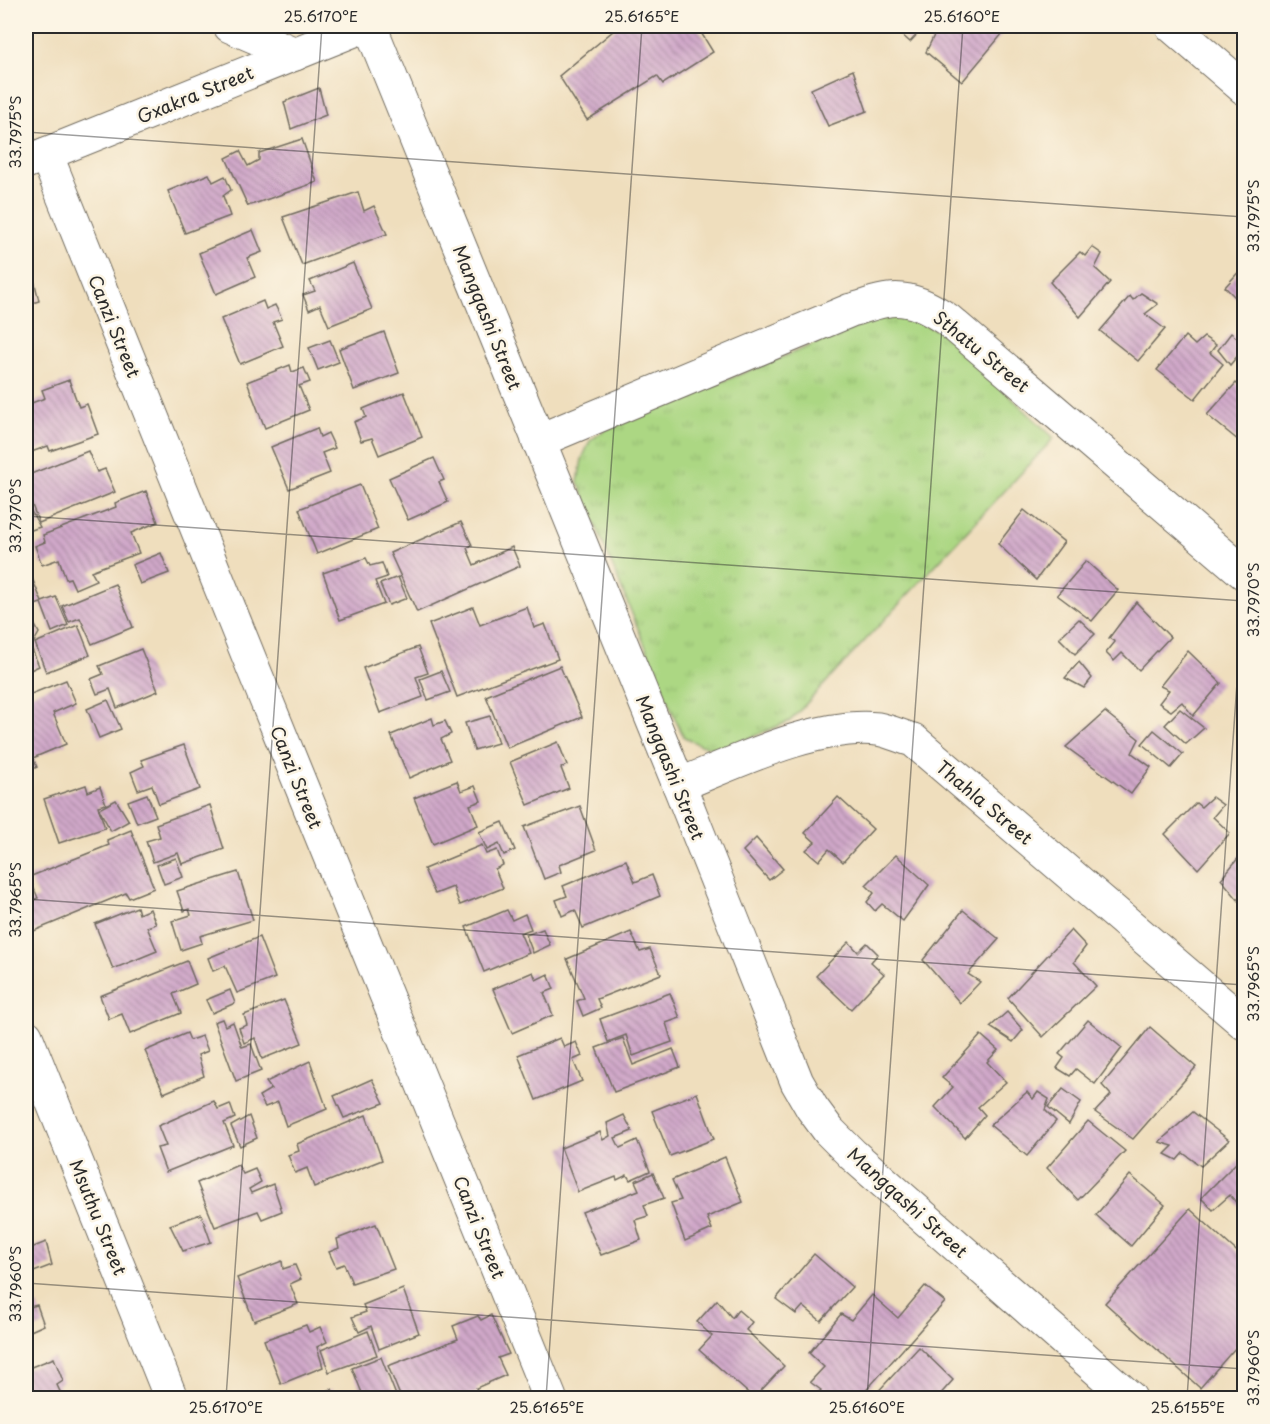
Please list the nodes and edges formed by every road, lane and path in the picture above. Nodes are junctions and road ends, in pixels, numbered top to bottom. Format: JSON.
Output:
{"nodes":[{"id":1,"x":230,"y":26,"type":"edge"},
{"id":2,"x":364,"y":26,"type":"edge"},
{"id":3,"x":370,"y":26,"type":"edge"},
{"id":4,"x":1172,"y":26,"type":"edge"},
{"id":5,"x":295,"y":54,"type":"junction"},
{"id":6,"x":1243,"y":83,"type":"edge"},
{"id":7,"x":36,"y":159,"type":"edge"},
{"id":8,"x":538,"y":441,"type":"junction"},
{"id":9,"x":1245,"y":573,"type":"edge"},
{"id":10,"x":679,"y":785,"type":"junction"},
{"id":11,"x":1245,"y":1023,"type":"edge"},
{"id":12,"x":26,"y":1036,"type":"edge"},
{"id":13,"x":171,"y":1398,"type":"edge"},
{"id":14,"x":550,"y":1398,"type":"edge"},
{"id":15,"x":1130,"y":1398,"type":"edge"}],
"edges":[{"from":1,"to":5,"type":"street"},
{"from":2,"to":5,"type":"street","name":"Gxakra Street"},
{"from":3,"to":8,"type":"street","name":"Mangqashi Street"},
{"from":4,"to":6,"type":"street"},
{"from":5,"to":7,"type":"street","name":"Gxakra Street"},
{"from":7,"to":14,"type":"street","name":"Canzi Street"},
{"from":8,"to":9,"type":"street","name":"Sthatu Street"},
{"from":8,"to":10,"type":"street","name":"Mangqashi Street"},
{"from":10,"to":11,"type":"street","name":"Thahla Street"},
{"from":10,"to":15,"type":"street","name":"Mangqashi Street"},
{"from":12,"to":13,"type":"street","name":"Msuthu Street"}]}
